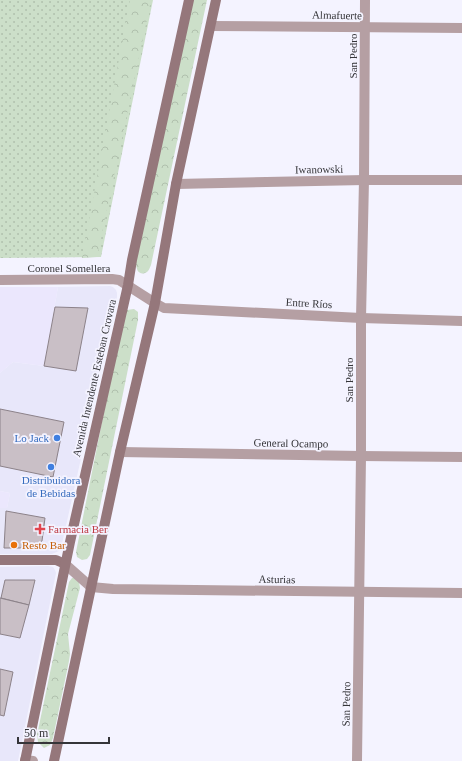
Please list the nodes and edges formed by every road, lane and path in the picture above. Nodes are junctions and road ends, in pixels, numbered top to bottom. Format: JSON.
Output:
{"nodes":[{"id":1,"x":189,"y":0,"type":"edge"},
{"id":2,"x":216,"y":0,"type":"edge"},
{"id":3,"x":365,"y":0,"type":"edge"},
{"id":4,"x":211,"y":26,"type":"junction"},
{"id":5,"x":365,"y":28,"type":"junction"},
{"id":6,"x":462,"y":28,"type":"edge"},
{"id":7,"x":364,"y":180,"type":"junction"},
{"id":8,"x":462,"y":180,"type":"edge"},
{"id":9,"x":176,"y":184,"type":"junction"},
{"id":10,"x":0,"y":280,"type":"edge"},
{"id":11,"x":128,"y":285,"type":"junction"},
{"id":12,"x":155,"y":303,"type":"junction"},
{"id":13,"x":361,"y":318,"type":"junction"},
{"id":14,"x":462,"y":321,"type":"edge"},
{"id":15,"x":120,"y":452,"type":"junction"},
{"id":16,"x":361,"y":456,"type":"junction"},
{"id":17,"x":462,"y":457,"type":"edge"},
{"id":18,"x":0,"y":560,"type":"edge"},
{"id":19,"x":65,"y":564,"type":"junction"},
{"id":20,"x":91,"y":587,"type":"junction"},
{"id":21,"x":359,"y":592,"type":"junction"},
{"id":22,"x":462,"y":593,"type":"edge"},
{"id":23,"x":28,"y":761,"type":"edge"},
{"id":24,"x":54,"y":761,"type":"edge"},
{"id":25,"x":357,"y":761,"type":"edge"}],
"edges":[{"from":1,"to":11,"type":"main road","name":"Avenida Intendente Esteban Crovara"},
{"from":2,"to":4,"type":"main road"},
{"from":3,"to":5,"type":"street","name":"San Pedro"},
{"from":4,"to":5,"type":"street","name":"Almafuerte"},
{"from":4,"to":9,"type":"main road"},
{"from":5,"to":6,"type":"street","name":"Almafuerte"},
{"from":5,"to":7,"type":"street","name":"San Pedro"},
{"from":7,"to":8,"type":"street","name":"Iwanowski"},
{"from":7,"to":9,"type":"street","name":"Iwanowski"},
{"from":7,"to":13,"type":"street","name":"San Pedro"},
{"from":9,"to":12,"type":"main road"},
{"from":10,"to":11,"type":"street","name":"Coronel Somellera"},
{"from":11,"to":12,"type":"street","name":"Coronel Somellera"},
{"from":11,"to":19,"type":"main road","name":"Avenida Intendente Esteban Crovara"},
{"from":12,"to":13,"type":"street","name":"Entre Ríos"},
{"from":12,"to":15,"type":"main road"},
{"from":13,"to":14,"type":"street","name":"Entre Ríos"},
{"from":13,"to":16,"type":"street","name":"San Pedro"},
{"from":15,"to":16,"type":"street","name":"General Ocampo"},
{"from":15,"to":20,"type":"main road"},
{"from":16,"to":17,"type":"street","name":"General Ocampo"},
{"from":16,"to":21,"type":"street","name":"San Pedro"},
{"from":18,"to":19,"type":"main road"},
{"from":19,"to":20,"type":"street"},
{"from":19,"to":23,"type":"main road","name":"Avenida Intendente Esteban Crovara"},
{"from":20,"to":21,"type":"street","name":"Asturias"},
{"from":20,"to":24,"type":"main road"},
{"from":21,"to":22,"type":"street","name":"Asturias"},
{"from":21,"to":25,"type":"street","name":"San Pedro"}]}
